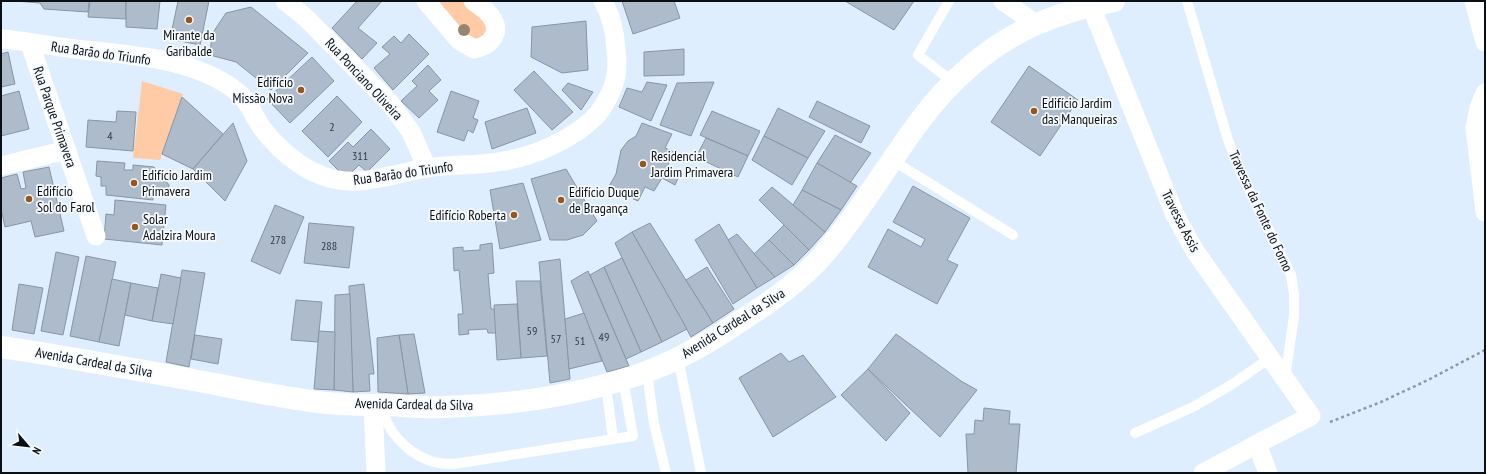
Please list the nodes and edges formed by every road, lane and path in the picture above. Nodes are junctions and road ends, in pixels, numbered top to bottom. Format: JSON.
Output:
{"nodes":[{"id":1,"x":285,"y":1,"type":"edge"},
{"id":2,"x":426,"y":1,"type":"edge"},
{"id":3,"x":473,"y":1,"type":"edge"},
{"id":4,"x":602,"y":1,"type":"edge"},
{"id":5,"x":949,"y":1,"type":"edge"},
{"id":6,"x":1003,"y":1,"type":"edge"},
{"id":7,"x":1114,"y":1,"type":"edge"},
{"id":8,"x":1187,"y":1,"type":"edge"},
{"id":9,"x":1474,"y":1,"type":"edge"},
{"id":10,"x":1090,"y":6,"type":"junction"},
{"id":11,"x":1036,"y":24,"type":"junction"},
{"id":12,"x":1,"y":40,"type":"edge"},
{"id":13,"x":1485,"y":42,"type":"edge"},
{"id":14,"x":30,"y":44,"type":"junction"},
{"id":15,"x":953,"y":82,"type":"junction"},
{"id":16,"x":1485,"y":93,"type":"edge"},
{"id":17,"x":67,"y":150,"type":"junction"},
{"id":18,"x":892,"y":160,"type":"junction"},
{"id":19,"x":1,"y":166,"type":"edge"},
{"id":20,"x":427,"y":168,"type":"junction"},
{"id":21,"x":1485,"y":212,"type":"edge"},
{"id":22,"x":1013,"y":235,"type":"dead end"},
{"id":23,"x":96,"y":236,"type":"dead end"},
{"id":24,"x":1,"y":348,"type":"edge"},
{"id":25,"x":1485,"y":350,"type":"edge"},
{"id":26,"x":678,"y":358,"type":"junction"},
{"id":27,"x":1270,"y":358,"type":"junction"},
{"id":28,"x":647,"y":372,"type":"junction"},
{"id":29,"x":1285,"y":379,"type":"junction"},
{"id":30,"x":615,"y":382,"type":"junction"},
{"id":31,"x":378,"y":405,"type":"junction"},
{"id":32,"x":1311,"y":416,"type":"junction"},
{"id":33,"x":1135,"y":433,"type":"dead end"},
{"id":34,"x":613,"y":439,"type":"junction"},
{"id":35,"x":1257,"y":444,"type":"junction"},
{"id":36,"x":376,"y":473,"type":"edge"},
{"id":37,"x":666,"y":473,"type":"edge"},
{"id":38,"x":701,"y":473,"type":"edge"},
{"id":39,"x":1203,"y":473,"type":"edge"},
{"id":40,"x":1268,"y":473,"type":"edge"}],
"edges":[{"from":1,"to":20,"type":"street","name":"Rua Ponciano Oliveira"},
{"from":2,"to":3,"type":"street"},
{"from":4,"to":20,"type":"street","name":"Rua Barão do Triunfo"},
{"from":5,"to":15,"type":"lane"},
{"from":6,"to":11,"type":"street"},
{"from":7,"to":10,"type":"main road","name":"Avenida Cardeal da Silva"},
{"from":8,"to":29,"type":"lane","name":"Travessa da Fonte do Forno"},
{"from":9,"to":13,"type":"street"},
{"from":10,"to":11,"type":"main road","name":"Avenida Cardeal da Silva"},
{"from":10,"to":27,"type":"street","name":"Travessa Assis"},
{"from":11,"to":15,"type":"main road","name":"Avenida Cardeal da Silva"},
{"from":12,"to":14,"type":"street","name":"Rua Barão do Triunfo"},
{"from":14,"to":17,"type":"street","name":"Rua Parque Primavera"},
{"from":14,"to":20,"type":"street","name":"Rua Barão do Triunfo"},
{"from":15,"to":18,"type":"main road","name":"Avenida Cardeal da Silva"},
{"from":16,"to":21,"type":"street"},
{"from":17,"to":19,"type":"street"},
{"from":17,"to":23,"type":"street","name":"Rua Parque Primavera"},
{"from":18,"to":22,"type":"lane"},
{"from":18,"to":26,"type":"main road","name":"Avenida Cardeal da Silva"},
{"from":24,"to":31,"type":"main road","name":"Avenida Cardeal da Silva"},
{"from":25,"to":32,"type":"path"},
{"from":26,"to":28,"type":"main road","name":"Avenida Cardeal da Silva"},
{"from":26,"to":38,"type":"lane"},
{"from":27,"to":29,"type":"street","name":"Travessa Assis"},
{"from":27,"to":33,"type":"lane"},
{"from":28,"to":30,"type":"main road","name":"Avenida Cardeal da Silva"},
{"from":28,"to":37,"type":"lane"},
{"from":29,"to":32,"type":"street","name":"Travessa Assis"},
{"from":30,"to":31,"type":"main road","name":"Avenida Cardeal da Silva"},
{"from":30,"to":34,"type":"lane"},
{"from":30,"to":34,"type":"lane"},
{"from":31,"to":34,"type":"lane"},
{"from":31,"to":36,"type":"street"},
{"from":32,"to":35,"type":"street"},
{"from":35,"to":39,"type":"street"},
{"from":35,"to":40,"type":"street"}]}
